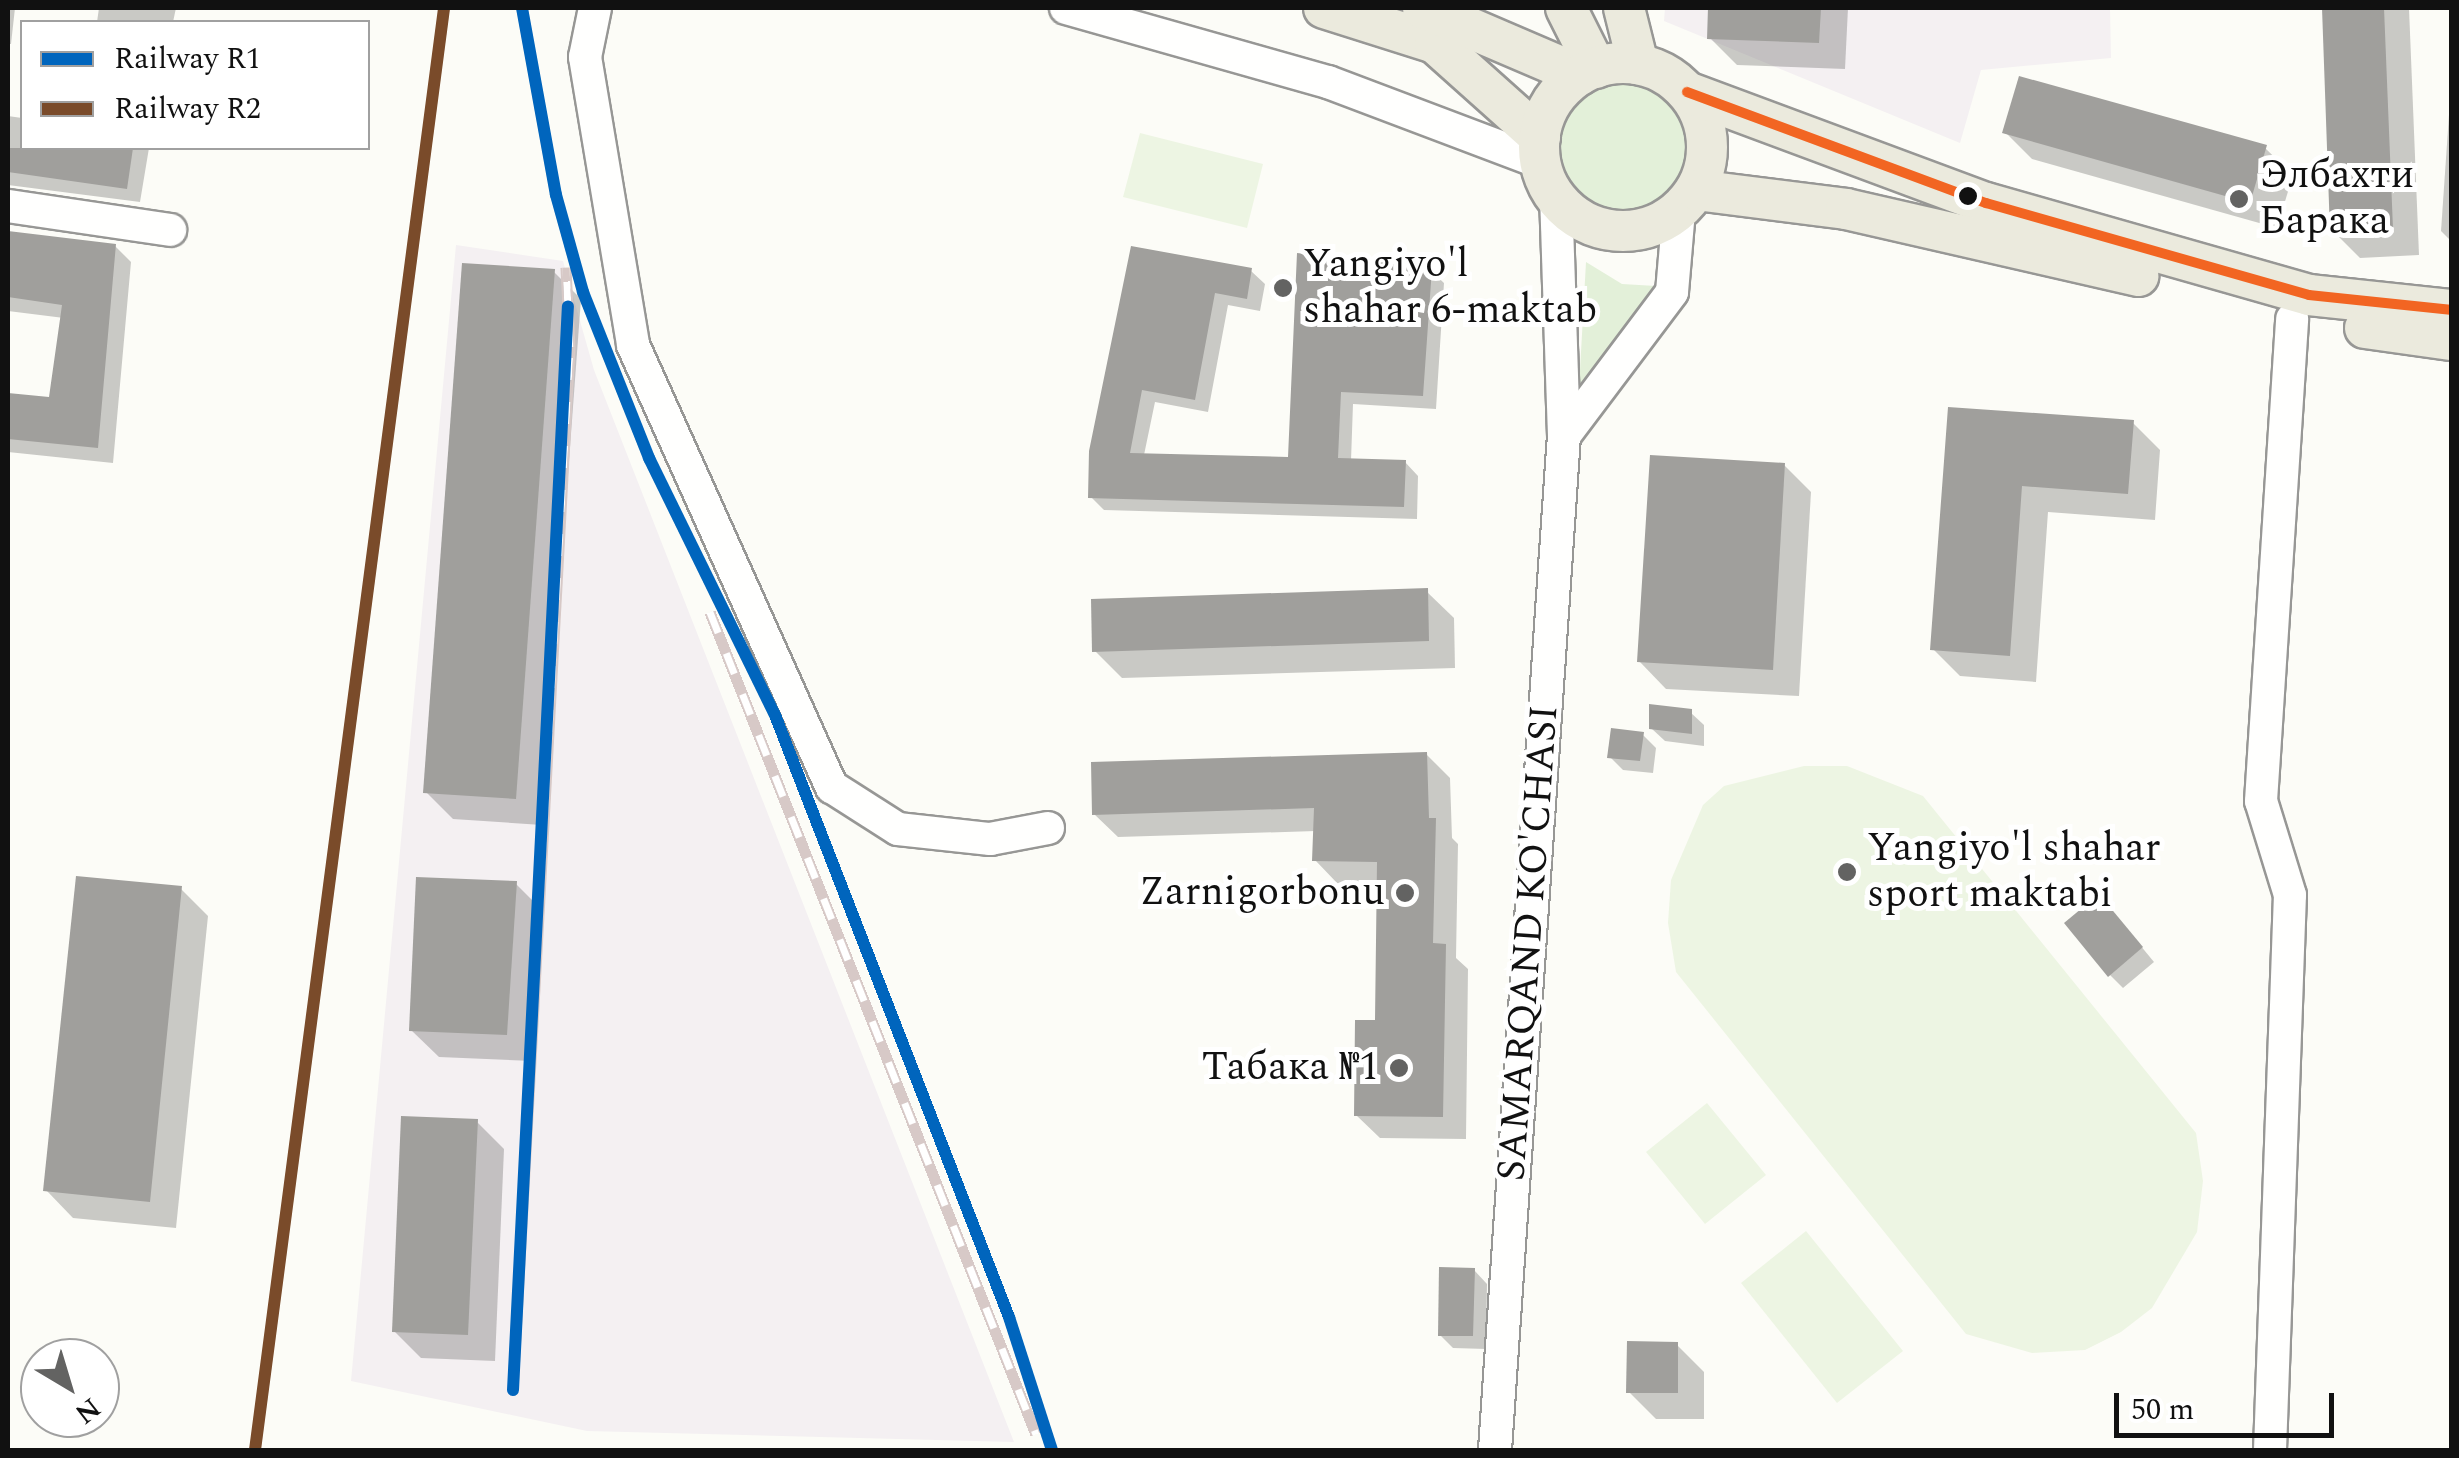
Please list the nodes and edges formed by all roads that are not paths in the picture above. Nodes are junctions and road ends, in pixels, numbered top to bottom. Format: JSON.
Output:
{"nodes":[{"id":1,"x":595,"y":8,"type":"edge"},
{"id":2,"x":1066,"y":8,"type":"edge"},
{"id":3,"x":1324,"y":8,"type":"edge"},
{"id":4,"x":1428,"y":8,"type":"edge"},
{"id":5,"x":1566,"y":8,"type":"edge"},
{"id":6,"x":1624,"y":8,"type":"edge"},
{"id":7,"x":1638,"y":64,"type":"junction"},
{"id":8,"x":1588,"y":72,"type":"junction"},
{"id":9,"x":1687,"y":92,"type":"junction"},
{"id":10,"x":1545,"y":166,"type":"junction"},
{"id":11,"x":1688,"y":201,"type":"junction"},
{"id":12,"x":8,"y":206,"type":"edge"},
{"id":13,"x":170,"y":230,"type":"dead end"},
{"id":14,"x":2452,"y":310,"type":"edge"},
{"id":15,"x":2292,"y":318,"type":"junction"},
{"id":16,"x":2452,"y":340,"type":"edge"},
{"id":17,"x":1564,"y":436,"type":"junction"},
{"id":18,"x":1048,"y":828,"type":"dead end"},
{"id":19,"x":1495,"y":1450,"type":"edge"},
{"id":20,"x":2270,"y":1450,"type":"edge"}],
"edges":[{"from":1,"to":18,"type":"street"},
{"from":2,"to":10,"type":"street"},
{"from":3,"to":10,"type":"main road"},
{"from":4,"to":8,"type":"main road"},
{"from":5,"to":8,"type":"main road"},
{"from":6,"to":7,"type":"main road"},
{"from":7,"to":8,"type":"main road"},
{"from":7,"to":9,"type":"main road"},
{"from":8,"to":10,"type":"main road"},
{"from":9,"to":11,"type":"main road"},
{"from":9,"to":14,"type":"main road"},
{"from":10,"to":11,"type":"main road"},
{"from":10,"to":17,"type":"street","name":"SAMARQAND KO'CHASI"},
{"from":11,"to":15,"type":"main road"},
{"from":11,"to":17,"type":"street"},
{"from":12,"to":13,"type":"street"},
{"from":15,"to":16,"type":"main road"},
{"from":15,"to":20,"type":"street"},
{"from":17,"to":19,"type":"street","name":"SAMARQAND KO'CHASI"}]}
